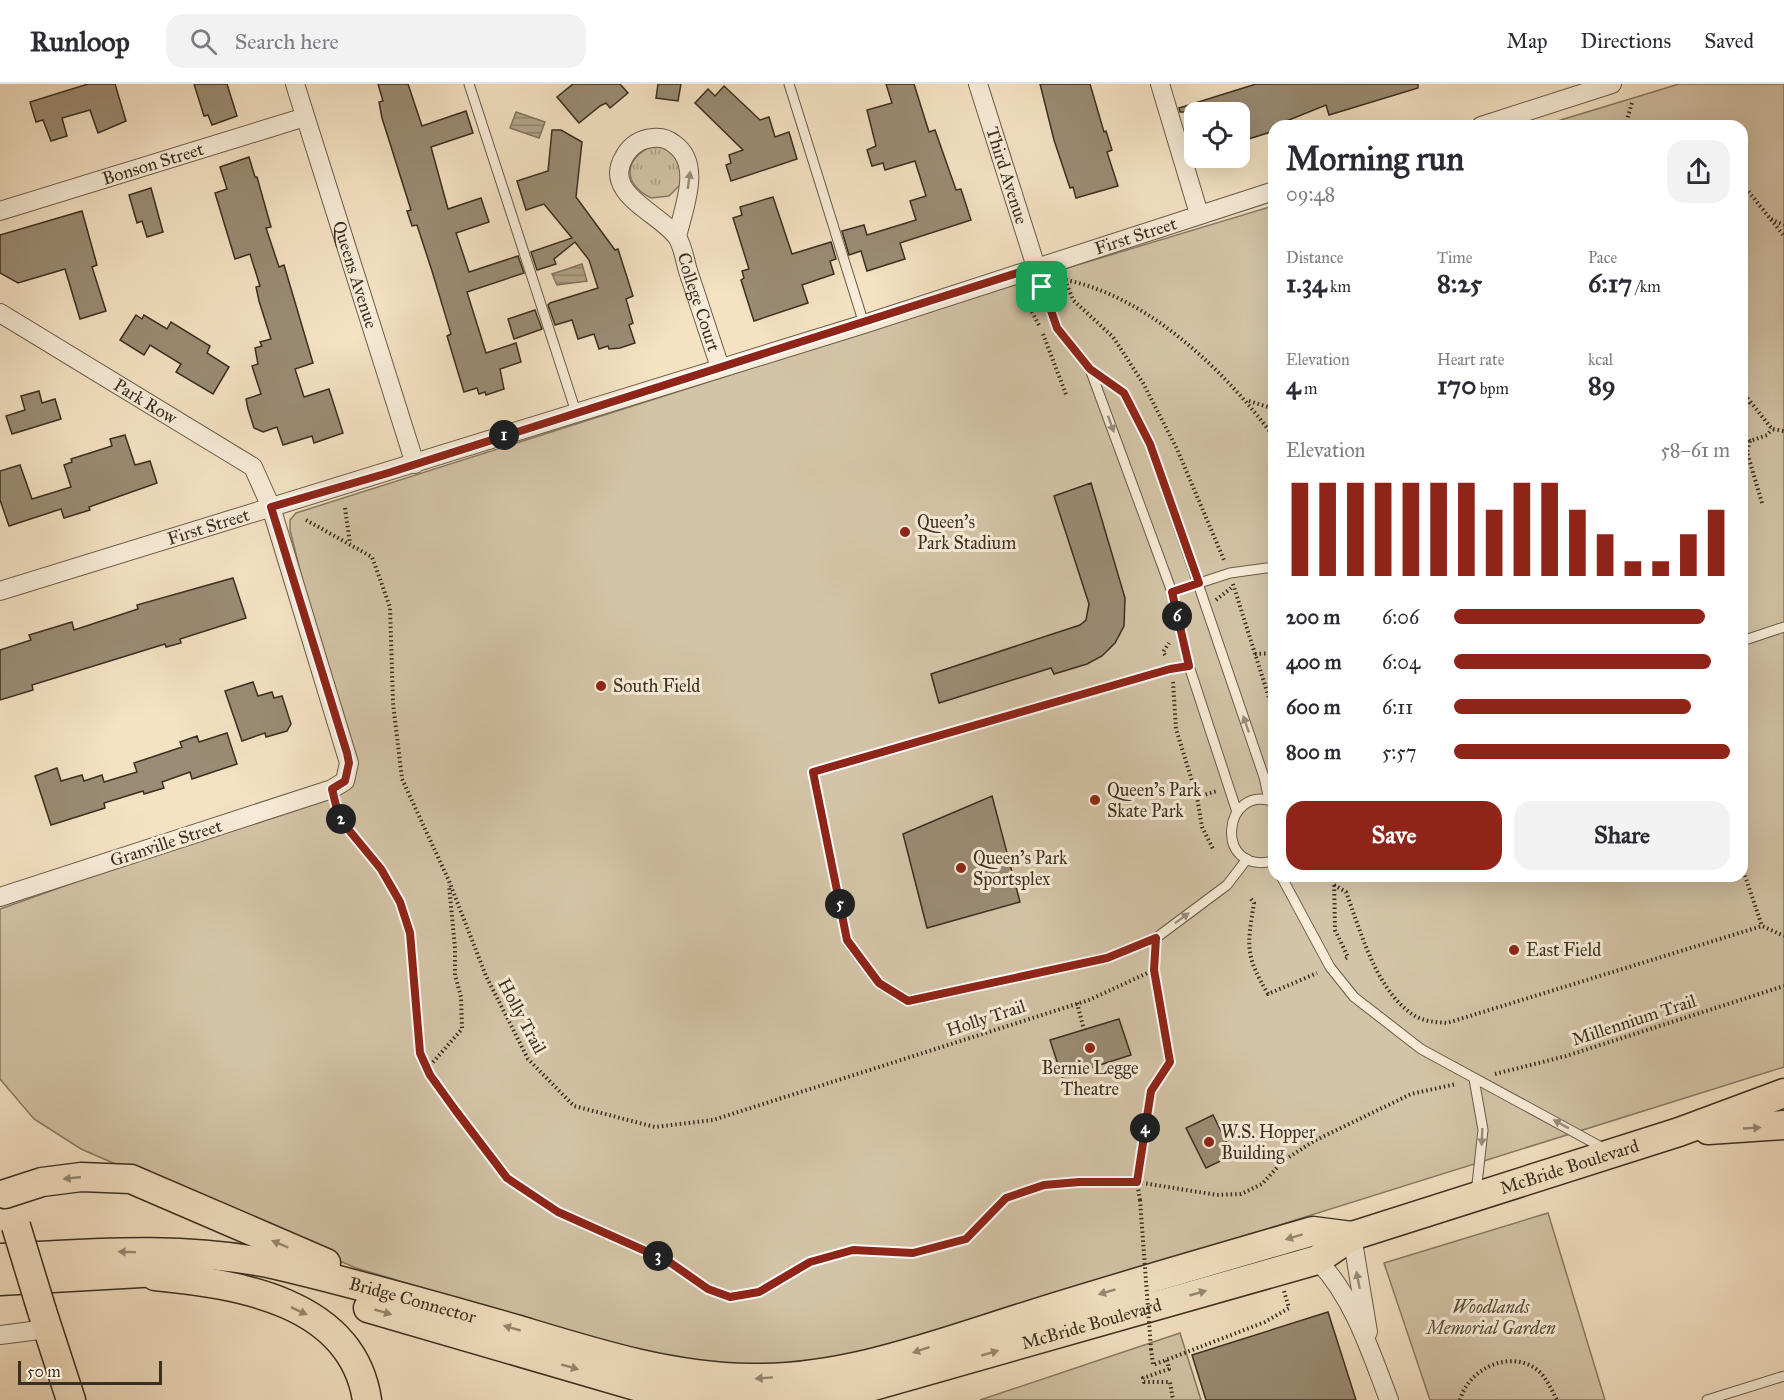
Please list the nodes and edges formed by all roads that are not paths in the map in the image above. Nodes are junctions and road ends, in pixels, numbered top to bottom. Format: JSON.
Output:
{"nodes":[{"id":1,"x":295,"y":84,"type":"edge"},
{"id":2,"x":469,"y":84,"type":"edge"},
{"id":3,"x":789,"y":84,"type":"edge"},
{"id":4,"x":978,"y":84,"type":"edge"},
{"id":5,"x":1160,"y":84,"type":"edge"},
{"id":6,"x":1612,"y":84,"type":"edge"},
{"id":7,"x":306,"y":117,"type":"junction"},
{"id":8,"x":1500,"y":120,"type":"edge"},
{"id":9,"x":1268,"y":193,"type":"edge"},
{"id":10,"x":0,"y":211,"type":"edge"},
{"id":11,"x":1198,"y":214,"type":"junction"},
{"id":12,"x":677,"y":237,"type":"junction"},
{"id":13,"x":1036,"y":267,"type":"junction"},
{"id":14,"x":0,"y":313,"type":"edge"},
{"id":15,"x":864,"y":324,"type":"junction"},
{"id":16,"x":720,"y":367,"type":"junction"},
{"id":17,"x":1090,"y":369,"type":"junction"},
{"id":18,"x":576,"y":411,"type":"junction"},
{"id":19,"x":415,"y":464,"type":"junction"},
{"id":20,"x":271,"y":507,"type":"junction"},
{"id":21,"x":1268,"y":568,"type":"edge"},
{"id":22,"x":1199,"y":583,"type":"junction"},
{"id":23,"x":0,"y":591,"type":"edge"},
{"id":24,"x":1172,"y":592,"type":"junction"},
{"id":25,"x":1784,"y":627,"type":"edge"},
{"id":26,"x":1748,"y":639,"type":"edge"},
{"id":27,"x":1189,"y":666,"type":"junction"},
{"id":28,"x":332,"y":789,"type":"joint"},
{"id":29,"x":1268,"y":791,"type":"edge"},
{"id":30,"x":1268,"y":801,"type":"edge"},
{"id":31,"x":1237,"y":812,"type":"junction"},
{"id":32,"x":1246,"y":859,"type":"junction"},
{"id":33,"x":1268,"y":862,"type":"edge"},
{"id":34,"x":1284,"y":882,"type":"edge"},
{"id":35,"x":0,"y":897,"type":"edge"},
{"id":36,"x":1474,"y":1079,"type":"junction"},
{"id":37,"x":1784,"y":1093,"type":"edge"},
{"id":38,"x":1784,"y":1125,"type":"edge"},
{"id":39,"x":1679,"y":1132,"type":"junction"},
{"id":40,"x":1612,"y":1153,"type":"junction"},
{"id":41,"x":2,"y":1186,"type":"edge"},
{"id":42,"x":1475,"y":1196,"type":"junction"},
{"id":43,"x":1352,"y":1236,"type":"junction"},
{"id":44,"x":0,"y":1258,"type":"edge"},
{"id":45,"x":1317,"y":1260,"type":"junction"},
{"id":46,"x":120,"y":1272,"type":"junction"},
{"id":47,"x":0,"y":1281,"type":"edge"},
{"id":48,"x":431,"y":1305,"type":"junction"},
{"id":49,"x":45,"y":1320,"type":"junction"},
{"id":50,"x":0,"y":1335,"type":"edge"},
{"id":51,"x":1373,"y":1358,"type":"junction"},
{"id":52,"x":1784,"y":1376,"type":"edge"},
{"id":53,"x":823,"y":1387,"type":"edge"},
{"id":54,"x":853,"y":1391,"type":"junction"},
{"id":55,"x":71,"y":1398,"type":"edge"},
{"id":56,"x":367,"y":1400,"type":"edge"},
{"id":57,"x":758,"y":1400,"type":"edge"},
{"id":58,"x":767,"y":1400,"type":"edge"},
{"id":59,"x":1389,"y":1400,"type":"edge"},
{"id":60,"x":1707,"y":1400,"type":"edge"}],
"edges":[{"from":1,"to":7,"type":"street","name":"Queens Avenue"},
{"from":2,"to":18,"type":"lane"},
{"from":3,"to":15,"type":"lane"},
{"from":4,"to":13,"type":"street","name":"Third Avenue"},
{"from":5,"to":11,"type":"street"},
{"from":6,"to":8,"type":"street"},
{"from":7,"to":10,"type":"street","name":"Bonson Street"},
{"from":7,"to":19,"type":"street","name":"Queens Avenue"},
{"from":9,"to":11,"type":"street","name":"First Street"},
{"from":11,"to":13,"type":"street","name":"First Street"},
{"from":12,"to":12,"type":"street","name":"College Court","one_way":true},
{"from":12,"to":16,"type":"street","name":"College Court"},
{"from":13,"to":15,"type":"street","name":"First Street"},
{"from":13,"to":17,"type":"lane"},
{"from":14,"to":20,"type":"street","name":"Park Row"},
{"from":15,"to":16,"type":"street","name":"First Street"},
{"from":16,"to":18,"type":"street","name":"First Street"},
{"from":17,"to":22,"type":"lane"},
{"from":17,"to":24,"type":"lane","one_way":true},
{"from":18,"to":19,"type":"street","name":"First Street"},
{"from":19,"to":20,"type":"street","name":"First Street"},
{"from":20,"to":23,"type":"street","name":"First Street"},
{"from":20,"to":28,"type":"street","name":"Park Row"},
{"from":21,"to":22,"type":"lane"},
{"from":22,"to":24,"type":"lane"},
{"from":29,"to":22,"type":"lane","one_way":true},
{"from":24,"to":27,"type":"lane"},
{"from":25,"to":26,"type":"lane"},
{"from":27,"to":31,"type":"lane"},
{"from":27,"to":32,"type":"lane","one_way":true},
{"from":28,"to":35,"type":"street","name":"Granville Street"},
{"from":30,"to":31,"type":"lane"},
{"from":31,"to":32,"type":"lane"},
{"from":32,"to":33,"type":"lane"},
{"from":34,"to":36,"type":"lane"},
{"from":40,"to":36,"type":"lane","one_way":true},
{"from":36,"to":42,"type":"lane","one_way":true},
{"from":37,"to":39,"type":"main road","name":"McBride Boulevard"},
{"from":39,"to":38,"type":"main road","one_way":true},
{"from":39,"to":40,"type":"main road","name":"McBride Boulevard"},
{"from":40,"to":42,"type":"main road","name":"McBride Boulevard"},
{"from":48,"to":41,"type":"main road","one_way":true},
{"from":41,"to":49,"type":"main road","bridge":true},
{"from":42,"to":43,"type":"main road","name":"McBride Boulevard"},
{"from":43,"to":45,"type":"main road","name":"McBride Boulevard"},
{"from":51,"to":43,"type":"street","one_way":true},
{"from":43,"to":53,"type":"main road","name":"McBride Boulevard","one_way":true},
{"from":48,"to":44,"type":"main road","name":"Bridge Connector","one_way":true},
{"from":45,"to":51,"type":"street"},
{"from":54,"to":45,"type":"main road","name":"McBride Boulevard","one_way":true},
{"from":46,"to":47,"type":"main road","name":"Bridge Connector"},
{"from":46,"to":56,"type":"main road","one_way":true},
{"from":46,"to":57,"type":"main road","name":"Bridge Connector","one_way":true},
{"from":53,"to":48,"type":"main road","name":"Bridge Connector","one_way":true},
{"from":49,"to":50,"type":"street"},
{"from":49,"to":55,"type":"main road"},
{"from":51,"to":59,"type":"street"},
{"from":52,"to":60,"type":"lane"},
{"from":53,"to":54,"type":"main road","name":"McBride Boulevard"},
{"from":54,"to":58,"type":"main road"}]}
